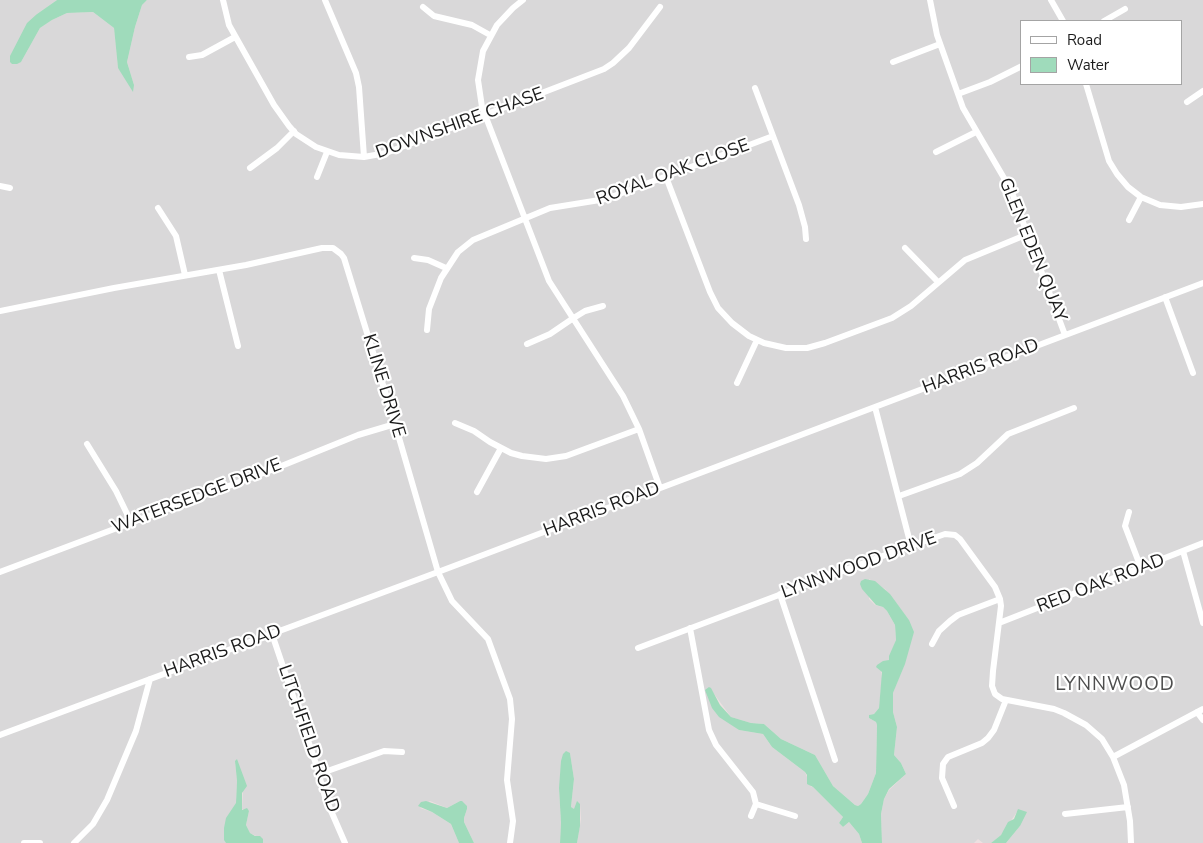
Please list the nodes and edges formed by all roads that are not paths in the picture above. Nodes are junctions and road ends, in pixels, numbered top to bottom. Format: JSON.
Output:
{"nodes":[{"id":1,"x":223,"y":0,"type":"edge"},
{"id":2,"x":325,"y":0,"type":"edge"},
{"id":3,"x":524,"y":0,"type":"edge"},
{"id":4,"x":930,"y":0,"type":"edge"},
{"id":5,"x":1051,"y":0,"type":"edge"},
{"id":6,"x":423,"y":7,"type":"dead end"},
{"id":7,"x":660,"y":7,"type":"dead end"},
{"id":8,"x":1125,"y":9,"type":"dead end"},
{"id":9,"x":1062,"y":20,"type":"edge"},
{"id":10,"x":1106,"y":20,"type":"edge"},
{"id":11,"x":490,"y":35,"type":"junction"},
{"id":12,"x":235,"y":37,"type":"junction"},
{"id":13,"x":940,"y":44,"type":"junction"},
{"id":14,"x":190,"y":57,"type":"dead end"},
{"id":15,"x":893,"y":62,"type":"dead end"},
{"id":16,"x":1020,"y":67,"type":"edge"},
{"id":17,"x":1086,"y":85,"type":"edge"},
{"id":18,"x":754,"y":88,"type":"dead end"},
{"id":19,"x":1203,"y":91,"type":"edge"},
{"id":20,"x":958,"y":94,"type":"junction"},
{"id":21,"x":1187,"y":102,"type":"dead end"},
{"id":22,"x":485,"y":116,"type":"junction"},
{"id":23,"x":294,"y":131,"type":"junction"},
{"id":24,"x":976,"y":132,"type":"junction"},
{"id":25,"x":773,"y":136,"type":"junction"},
{"id":26,"x":327,"y":152,"type":"junction"},
{"id":27,"x":936,"y":152,"type":"dead end"},
{"id":28,"x":364,"y":157,"type":"junction"},
{"id":29,"x":250,"y":168,"type":"dead end"},
{"id":30,"x":317,"y":177,"type":"dead end"},
{"id":31,"x":666,"y":177,"type":"junction"},
{"id":32,"x":0,"y":186,"type":"edge"},
{"id":33,"x":10,"y":188,"type":"dead end"},
{"id":34,"x":1141,"y":197,"type":"junction"},
{"id":35,"x":1203,"y":204,"type":"edge"},
{"id":36,"x":158,"y":208,"type":"dead end"},
{"id":37,"x":524,"y":218,"type":"junction"},
{"id":38,"x":1129,"y":220,"type":"dead end"},
{"id":39,"x":1028,"y":234,"type":"junction"},
{"id":40,"x":806,"y":239,"type":"dead end"},
{"id":41,"x":905,"y":248,"type":"dead end"},
{"id":42,"x":414,"y":258,"type":"dead end"},
{"id":43,"x":446,"y":268,"type":"junction"},
{"id":44,"x":219,"y":270,"type":"junction"},
{"id":45,"x":185,"y":275,"type":"junction"},
{"id":46,"x":938,"y":282,"type":"junction"},
{"id":47,"x":1203,"y":283,"type":"edge"},
{"id":48,"x":1166,"y":297,"type":"junction"},
{"id":49,"x":603,"y":306,"type":"dead end"},
{"id":50,"x":0,"y":311,"type":"edge"},
{"id":51,"x":572,"y":318,"type":"junction"},
{"id":52,"x":427,"y":330,"type":"dead end"},
{"id":53,"x":1066,"y":335,"type":"junction"},
{"id":54,"x":757,"y":340,"type":"junction"},
{"id":55,"x":528,"y":344,"type":"dead end"},
{"id":56,"x":238,"y":346,"type":"dead end"},
{"id":57,"x":1193,"y":373,"type":"dead end"},
{"id":58,"x":737,"y":382,"type":"dead end"},
{"id":59,"x":875,"y":407,"type":"junction"},
{"id":60,"x":1074,"y":408,"type":"dead end"},
{"id":61,"x":455,"y":423,"type":"dead end"},
{"id":62,"x":395,"y":424,"type":"junction"},
{"id":63,"x":639,"y":430,"type":"junction"},
{"id":64,"x":87,"y":444,"type":"dead end"},
{"id":65,"x":501,"y":448,"type":"junction"},
{"id":66,"x":660,"y":488,"type":"junction"},
{"id":67,"x":477,"y":492,"type":"dead end"},
{"id":68,"x":899,"y":496,"type":"junction"},
{"id":69,"x":1129,"y":512,"type":"dead end"},
{"id":70,"x":131,"y":522,"type":"junction"},
{"id":71,"x":1203,"y":543,"type":"edge"},
{"id":72,"x":911,"y":546,"type":"junction"},
{"id":73,"x":1183,"y":551,"type":"junction"},
{"id":74,"x":1141,"y":568,"type":"junction"},
{"id":75,"x":0,"y":572,"type":"edge"},
{"id":76,"x":438,"y":572,"type":"junction"},
{"id":77,"x":780,"y":594,"type":"junction"},
{"id":78,"x":1000,"y":599,"type":"junction"},
{"id":79,"x":999,"y":623,"type":"junction"},
{"id":80,"x":1203,"y":623,"type":"edge"},
{"id":81,"x":690,"y":628,"type":"junction"},
{"id":82,"x":272,"y":634,"type":"junction"},
{"id":83,"x":932,"y":644,"type":"dead end"},
{"id":84,"x":638,"y":648,"type":"dead end"},
{"id":85,"x":150,"y":679,"type":"junction"},
{"id":86,"x":1006,"y":700,"type":"junction"},
{"id":87,"x":1200,"y":711,"type":"edge"},
{"id":88,"x":1203,"y":720,"type":"edge"},
{"id":89,"x":0,"y":735,"type":"edge"},
{"id":90,"x":402,"y":752,"type":"dead end"},
{"id":91,"x":1113,"y":757,"type":"junction"},
{"id":92,"x":835,"y":760,"type":"dead end"},
{"id":93,"x":319,"y":774,"type":"junction"},
{"id":94,"x":756,"y":804,"type":"junction"},
{"id":95,"x":954,"y":806,"type":"dead end"},
{"id":96,"x":1128,"y":807,"type":"junction"},
{"id":97,"x":1066,"y":814,"type":"dead end"},
{"id":98,"x":751,"y":816,"type":"dead end"},
{"id":99,"x":794,"y":816,"type":"dead end"},
{"id":100,"x":24,"y":843,"type":"edge"},
{"id":101,"x":40,"y":843,"type":"edge"},
{"id":102,"x":74,"y":843,"type":"edge"},
{"id":103,"x":345,"y":843,"type":"edge"},
{"id":104,"x":510,"y":843,"type":"edge"},
{"id":105,"x":1131,"y":843,"type":"edge"}],
"edges":[{"from":1,"to":12,"type":"street","name":"DOWNSHIRE CHASE"},
{"from":2,"to":28,"type":"street"},
{"from":3,"to":11,"type":"street"},
{"from":4,"to":13,"type":"street","name":"GLEN EDEN QUAY"},
{"from":5,"to":9,"type":"street"},
{"from":6,"to":11,"type":"street"},
{"from":7,"to":22,"type":"street","name":"DOWNSHIRE CHASE"},
{"from":8,"to":10,"type":"street"},
{"from":11,"to":22,"type":"street"},
{"from":12,"to":14,"type":"street"},
{"from":12,"to":23,"type":"street","name":"DOWNSHIRE CHASE"},
{"from":13,"to":15,"type":"street"},
{"from":13,"to":20,"type":"street","name":"GLEN EDEN QUAY"},
{"from":16,"to":20,"type":"street"},
{"from":17,"to":34,"type":"street"},
{"from":18,"to":25,"type":"street"},
{"from":19,"to":21,"type":"street"},
{"from":20,"to":24,"type":"street","name":"GLEN EDEN QUAY"},
{"from":22,"to":28,"type":"street","name":"DOWNSHIRE CHASE"},
{"from":22,"to":37,"type":"street"},
{"from":23,"to":26,"type":"street","name":"DOWNSHIRE CHASE"},
{"from":23,"to":29,"type":"street"},
{"from":24,"to":27,"type":"street"},
{"from":24,"to":39,"type":"street","name":"GLEN EDEN QUAY"},
{"from":25,"to":31,"type":"street","name":"ROYAL OAK CLOSE"},
{"from":25,"to":40,"type":"street"},
{"from":26,"to":28,"type":"street","name":"DOWNSHIRE CHASE"},
{"from":26,"to":30,"type":"street"},
{"from":31,"to":37,"type":"street","name":"ROYAL OAK CLOSE"},
{"from":31,"to":54,"type":"street"},
{"from":32,"to":33,"type":"street"},
{"from":34,"to":35,"type":"street"},
{"from":34,"to":38,"type":"street"},
{"from":36,"to":45,"type":"street"},
{"from":37,"to":43,"type":"street","name":"ROYAL OAK CLOSE"},
{"from":37,"to":51,"type":"street"},
{"from":39,"to":46,"type":"street"},
{"from":39,"to":53,"type":"street","name":"GLEN EDEN QUAY"},
{"from":41,"to":46,"type":"street"},
{"from":42,"to":43,"type":"street"},
{"from":43,"to":52,"type":"street","name":"ROYAL OAK CLOSE"},
{"from":44,"to":45,"type":"street","name":"KLINE DRIVE"},
{"from":44,"to":56,"type":"street"},
{"from":44,"to":62,"type":"street","name":"KLINE DRIVE"},
{"from":45,"to":50,"type":"street","name":"KLINE DRIVE"},
{"from":46,"to":54,"type":"street"},
{"from":47,"to":48,"type":"street","name":"HARRIS ROAD"},
{"from":48,"to":53,"type":"street","name":"HARRIS ROAD"},
{"from":48,"to":57,"type":"street"},
{"from":49,"to":51,"type":"street"},
{"from":51,"to":55,"type":"street"},
{"from":51,"to":63,"type":"street"},
{"from":53,"to":59,"type":"street","name":"HARRIS ROAD"},
{"from":54,"to":58,"type":"street"},
{"from":59,"to":66,"type":"street","name":"HARRIS ROAD"},
{"from":59,"to":68,"type":"street"},
{"from":60,"to":68,"type":"street"},
{"from":61,"to":65,"type":"street"},
{"from":62,"to":70,"type":"street","name":"WATERSEDGE DRIVE"},
{"from":62,"to":76,"type":"street","name":"KLINE DRIVE"},
{"from":63,"to":65,"type":"street"},
{"from":63,"to":66,"type":"street"},
{"from":64,"to":70,"type":"street"},
{"from":65,"to":67,"type":"street"},
{"from":66,"to":76,"type":"street","name":"HARRIS ROAD"},
{"from":68,"to":72,"type":"street"},
{"from":69,"to":74,"type":"street"},
{"from":70,"to":75,"type":"street","name":"WATERSEDGE DRIVE"},
{"from":71,"to":73,"type":"street","name":"RED OAK ROAD"},
{"from":72,"to":77,"type":"street","name":"LYNNWOOD DRIVE"},
{"from":72,"to":78,"type":"street","name":"LYNNWOOD DRIVE"},
{"from":73,"to":74,"type":"street","name":"RED OAK ROAD"},
{"from":73,"to":80,"type":"street"},
{"from":74,"to":79,"type":"street","name":"RED OAK ROAD"},
{"from":76,"to":82,"type":"street","name":"HARRIS ROAD"},
{"from":76,"to":104,"type":"street","name":"KLINE DRIVE"},
{"from":77,"to":81,"type":"street","name":"LYNNWOOD DRIVE"},
{"from":77,"to":92,"type":"street"},
{"from":78,"to":79,"type":"street"},
{"from":78,"to":83,"type":"street"},
{"from":79,"to":86,"type":"street"},
{"from":81,"to":84,"type":"street","name":"LYNNWOOD DRIVE"},
{"from":81,"to":94,"type":"street"},
{"from":82,"to":85,"type":"street","name":"HARRIS ROAD"},
{"from":82,"to":93,"type":"street","name":"LITCHFIELD ROAD"},
{"from":85,"to":89,"type":"street","name":"HARRIS ROAD"},
{"from":85,"to":102,"type":"street"},
{"from":86,"to":91,"type":"street"},
{"from":86,"to":95,"type":"street"},
{"from":87,"to":88,"type":"street"},
{"from":87,"to":91,"type":"street"},
{"from":90,"to":93,"type":"street"},
{"from":91,"to":96,"type":"street"},
{"from":93,"to":103,"type":"street","name":"LITCHFIELD ROAD"},
{"from":94,"to":98,"type":"street"},
{"from":94,"to":99,"type":"street"},
{"from":96,"to":97,"type":"street"},
{"from":96,"to":105,"type":"street"},
{"from":100,"to":101,"type":"street"}]}
